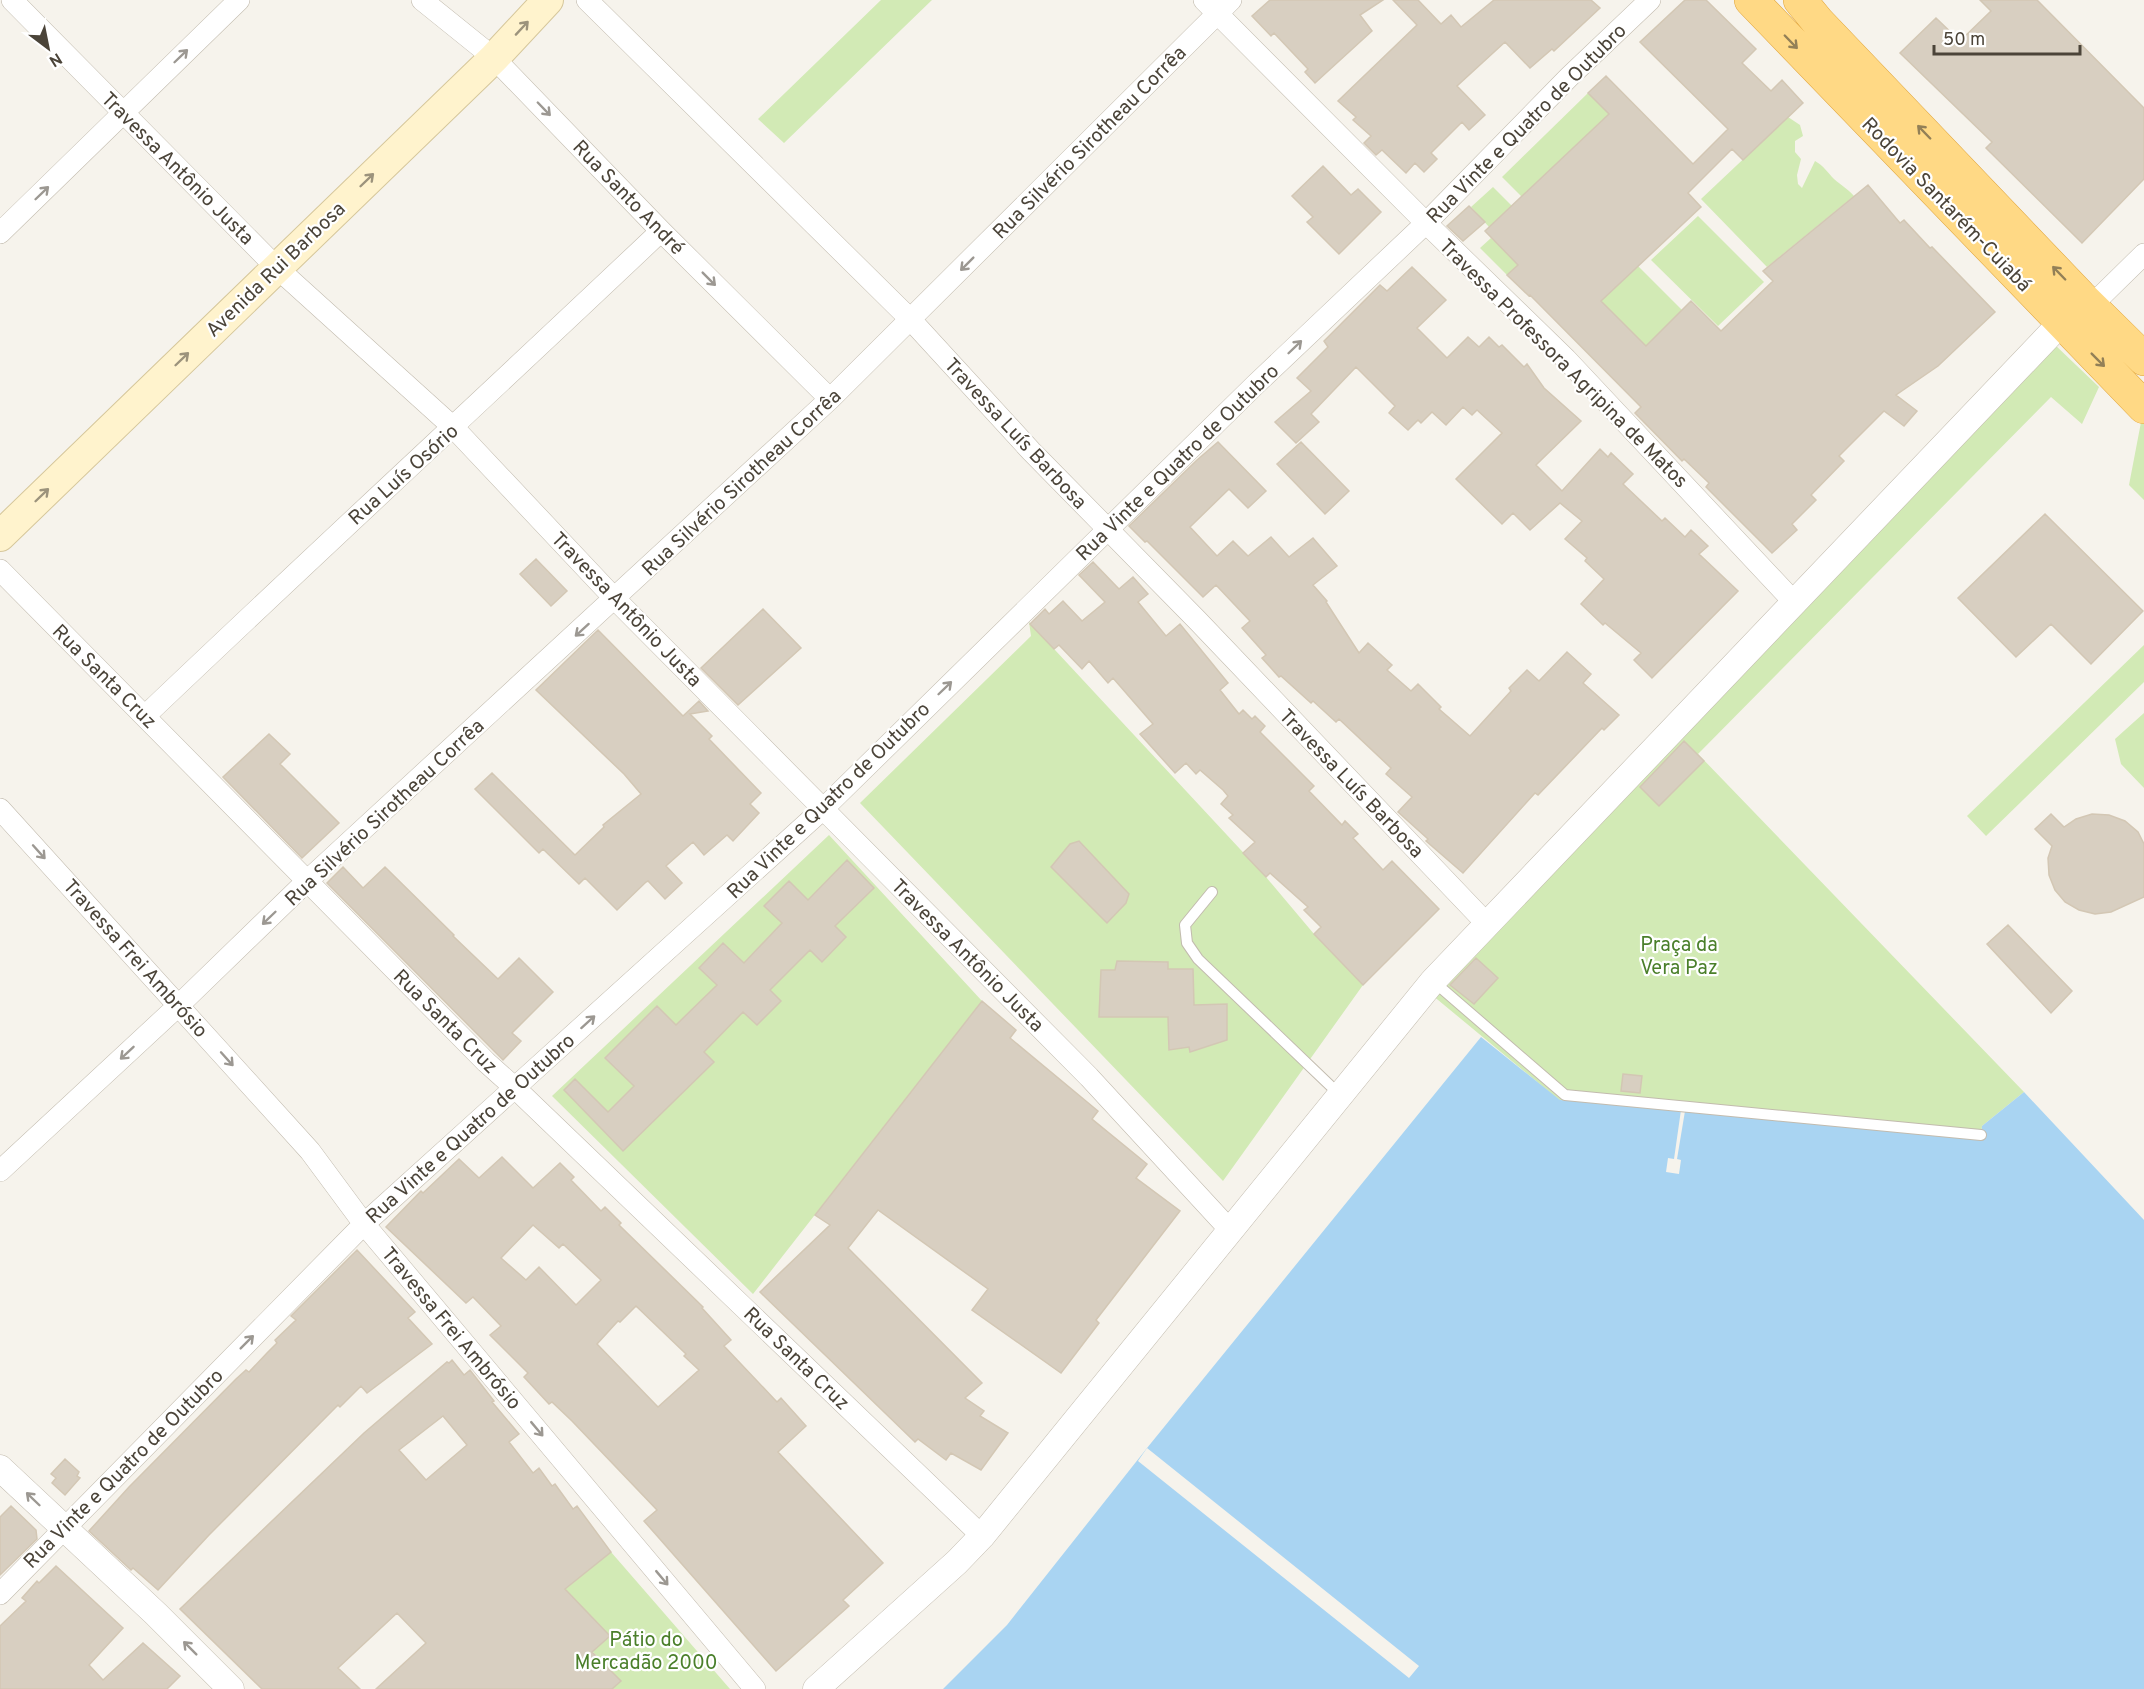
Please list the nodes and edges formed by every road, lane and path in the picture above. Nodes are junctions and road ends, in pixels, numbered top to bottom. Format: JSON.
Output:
{"nodes":[{"id":1,"x":12,"y":0,"type":"edge"},
{"id":2,"x":239,"y":0,"type":"edge"},
{"id":3,"x":422,"y":0,"type":"edge"},
{"id":4,"x":548,"y":0,"type":"edge"},
{"id":5,"x":587,"y":0,"type":"edge"},
{"id":6,"x":1650,"y":0,"type":"edge"},
{"id":7,"x":1751,"y":0,"type":"edge"},
{"id":8,"x":1800,"y":0,"type":"edge"},
{"id":9,"x":1217,"y":5,"type":"edge"},
{"id":10,"x":494,"y":58,"type":"junction"},
{"id":11,"x":123,"y":113,"type":"junction"},
{"id":12,"x":1426,"y":223,"type":"junction"},
{"id":13,"x":661,"y":231,"type":"junction"},
{"id":14,"x":0,"y":233,"type":"edge"},
{"id":15,"x":2144,"y":254,"type":"edge"},
{"id":16,"x":276,"y":267,"type":"junction"},
{"id":17,"x":2091,"y":306,"type":"junction"},
{"id":18,"x":911,"y":320,"type":"junction"},
{"id":19,"x":2061,"y":322,"type":"junction"},
{"id":20,"x":2144,"y":359,"type":"edge"},
{"id":21,"x":830,"y":399,"type":"junction"},
{"id":22,"x":2144,"y":407,"type":"edge"},
{"id":23,"x":454,"y":428,"type":"junction"},
{"id":24,"x":1107,"y":530,"type":"junction"},
{"id":25,"x":0,"y":536,"type":"edge"},
{"id":26,"x":0,"y":570,"type":"edge"},
{"id":27,"x":615,"y":599,"type":"junction"},
{"id":28,"x":1794,"y":602,"type":"junction"},
{"id":29,"x":145,"y":716,"type":"junction"},
{"id":30,"x":824,"y":808,"type":"junction"},
{"id":31,"x":0,"y":809,"type":"edge"},
{"id":32,"x":307,"y":881,"type":"junction"},
{"id":33,"x":1212,"y":892,"type":"dead end"},
{"id":34,"x":1487,"y":924,"type":"junction"},
{"id":35,"x":1430,"y":978,"type":"junction"},
{"id":36,"x":179,"y":1005,"type":"junction"},
{"id":37,"x":515,"y":1088,"type":"junction"},
{"id":38,"x":1340,"y":1095,"type":"junction"},
{"id":39,"x":1981,"y":1134,"type":"dead end"},
{"id":40,"x":0,"y":1171,"type":"edge"},
{"id":41,"x":364,"y":1224,"type":"junction"},
{"id":42,"x":1230,"y":1230,"type":"junction"},
{"id":43,"x":0,"y":1468,"type":"edge"},
{"id":44,"x":63,"y":1528,"type":"junction"},
{"id":45,"x":982,"y":1536,"type":"junction"},
{"id":46,"x":0,"y":1594,"type":"edge"},
{"id":47,"x":231,"y":1689,"type":"edge"},
{"id":48,"x":755,"y":1689,"type":"edge"},
{"id":49,"x":816,"y":1689,"type":"edge"}],
"edges":[{"from":1,"to":11,"type":"street","name":"Travessa Antônio Justa"},
{"from":11,"to":2,"type":"street","one_way":true},
{"from":3,"to":10,"type":"street","name":"Rua Santo André"},
{"from":10,"to":4,"type":"main road","name":"Avenida Rui Barbosa","one_way":true},
{"from":5,"to":18,"type":"street","name":"Travessa Luís Barbosa"},
{"from":6,"to":12,"type":"street","name":"Rua Vinte e Quatro de Outubro"},
{"from":7,"to":19,"type":"highway","name":"Rodovia Santarém-Cuiabá","one_way":true},
{"from":17,"to":8,"type":"highway","name":"Rodovia Santarém-Cuiabá","one_way":true},
{"from":9,"to":12,"type":"street","name":"Travessa Professora Agripina de Matos"},
{"from":9,"to":18,"type":"street","name":"Rua Silvério Sirotheau Corrêa","one_way":true},
{"from":10,"to":13,"type":"street","name":"Rua Santo André","one_way":true},
{"from":16,"to":10,"type":"main road","name":"Avenida Rui Barbosa","one_way":true},
{"from":14,"to":11,"type":"street","one_way":true},
{"from":11,"to":16,"type":"street","name":"Travessa Antônio Justa"},
{"from":24,"to":12,"type":"street","name":"Rua Vinte e Quatro de Outubro","one_way":true},
{"from":12,"to":28,"type":"street","name":"Travessa Professora Agripina de Matos"},
{"from":13,"to":21,"type":"street","name":"Rua Santo André","one_way":true},
{"from":13,"to":23,"type":"street","name":"Rua Luís Osório"},
{"from":15,"to":17,"type":"street"},
{"from":16,"to":23,"type":"street","name":"Travessa Antônio Justa"},
{"from":25,"to":16,"type":"main road","name":"Avenida Rui Barbosa","one_way":true},
{"from":17,"to":19,"type":"street"},
{"from":17,"to":20,"type":"highway","name":"Rodovia Santarém-Cuiabá"},
{"from":18,"to":21,"type":"street","name":"Rua Silvério Sirotheau Corrêa"},
{"from":18,"to":24,"type":"street","name":"Travessa Luís Barbosa"},
{"from":19,"to":22,"type":"highway","name":"Rodovia Santarém-Cuiabá","one_way":true},
{"from":19,"to":28,"type":"street"},
{"from":21,"to":27,"type":"street","name":"Rua Silvério Sirotheau Corrêa"},
{"from":23,"to":27,"type":"street","name":"Travessa Antônio Justa"},
{"from":23,"to":29,"type":"street","name":"Rua Luís Osório"},
{"from":30,"to":24,"type":"street","name":"Rua Vinte e Quatro de Outubro","one_way":true},
{"from":24,"to":34,"type":"street","name":"Travessa Luís Barbosa"},
{"from":26,"to":29,"type":"street","name":"Rua Santa Cruz"},
{"from":27,"to":30,"type":"street","name":"Travessa Antônio Justa"},
{"from":27,"to":32,"type":"street","name":"Rua Silvério Sirotheau Corrêa","one_way":true},
{"from":28,"to":34,"type":"street"},
{"from":29,"to":32,"type":"street","name":"Rua Santa Cruz"},
{"from":37,"to":30,"type":"street","name":"Rua Vinte e Quatro de Outubro","one_way":true},
{"from":30,"to":42,"type":"street","name":"Travessa Antônio Justa"},
{"from":31,"to":36,"type":"street","name":"Travessa Frei Ambrósio","one_way":true},
{"from":32,"to":36,"type":"street","name":"Rua Silvério Sirotheau Corrêa","one_way":true},
{"from":32,"to":37,"type":"street","name":"Rua Santa Cruz"},
{"from":33,"to":38,"type":"lane"},
{"from":34,"to":35,"type":"street"},
{"from":35,"to":38,"type":"street"},
{"from":35,"to":39,"type":"lane"},
{"from":36,"to":40,"type":"street","name":"Rua Silvério Sirotheau Corrêa","one_way":true},
{"from":36,"to":41,"type":"street","name":"Travessa Frei Ambrósio","one_way":true},
{"from":37,"to":41,"type":"street","name":"Rua Vinte e Quatro de Outubro"},
{"from":37,"to":45,"type":"street","name":"Rua Santa Cruz"},
{"from":38,"to":42,"type":"street"},
{"from":44,"to":41,"type":"street","name":"Rua Vinte e Quatro de Outubro","one_way":true},
{"from":41,"to":48,"type":"street","name":"Travessa Frei Ambrósio","one_way":true},
{"from":42,"to":45,"type":"street"},
{"from":44,"to":43,"type":"street","one_way":true},
{"from":44,"to":46,"type":"street","name":"Rua Vinte e Quatro de Outubro"},
{"from":47,"to":44,"type":"street","one_way":true},
{"from":45,"to":49,"type":"street"}]}
